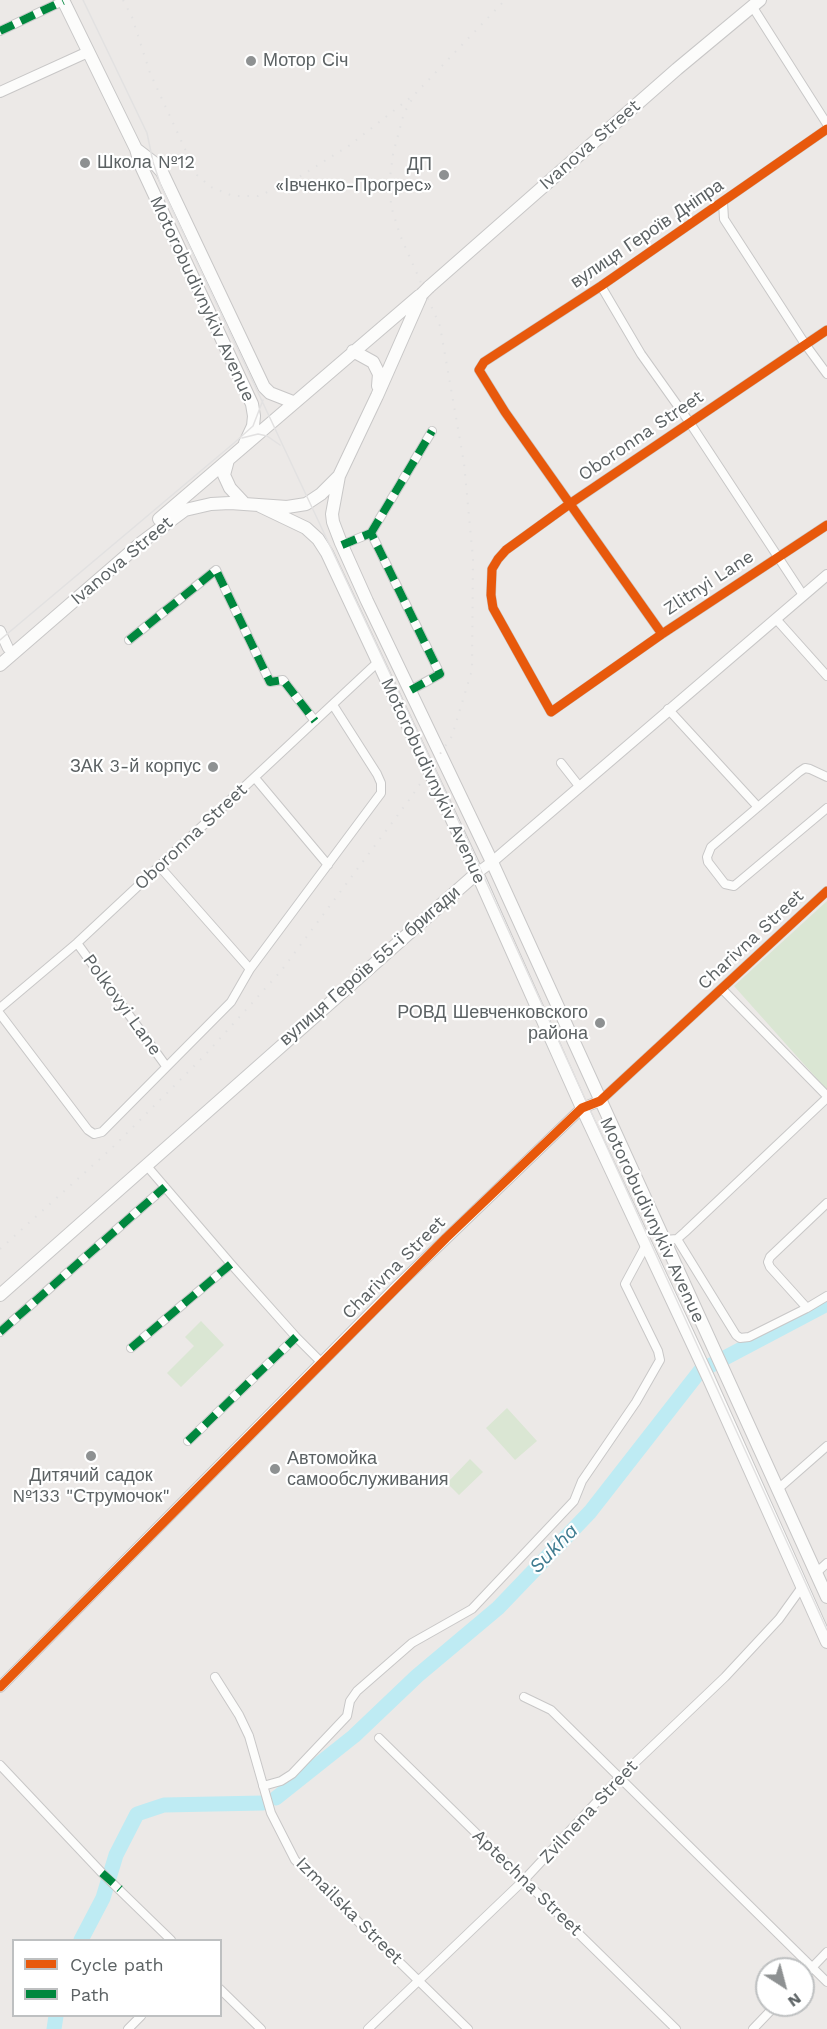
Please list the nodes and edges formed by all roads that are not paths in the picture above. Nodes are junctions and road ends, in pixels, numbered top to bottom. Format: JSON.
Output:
{"nodes":[{"id":1,"x":63,"y":1,"type":"edge"},
{"id":2,"x":756,"y":3,"type":"edge"},
{"id":3,"x":0,"y":31,"type":"edge"},
{"id":4,"x":88,"y":52,"type":"junction"},
{"id":5,"x":0,"y":92,"type":"edge"},
{"id":6,"x":827,"y":124,"type":"edge"},
{"id":7,"x":827,"y":129,"type":"edge"},
{"id":8,"x":136,"y":149,"type":"junction"},
{"id":9,"x":170,"y":187,"type":"junction"},
{"id":10,"x":155,"y":195,"type":"junction"},
{"id":11,"x":723,"y":202,"type":"junction"},
{"id":12,"x":601,"y":286,"type":"junction"},
{"id":13,"x":426,"y":290,"type":"junction"},
{"id":14,"x":827,"y":330,"type":"edge"},
{"id":15,"x":805,"y":344,"type":"junction"},
{"id":16,"x":352,"y":351,"type":"junction"},
{"id":17,"x":827,"y":374,"type":"edge"},
{"id":18,"x":377,"y":396,"type":"junction"},
{"id":19,"x":293,"y":402,"type":"junction"},
{"id":20,"x":690,"y":423,"type":"junction"},
{"id":21,"x":432,"y":431,"type":"dead end"},
{"id":22,"x":241,"y":449,"type":"junction"},
{"id":23,"x":228,"y":460,"type":"junction"},
{"id":24,"x":339,"y":476,"type":"junction"},
{"id":25,"x":244,"y":503,"type":"junction"},
{"id":26,"x":571,"y":503,"type":"junction"},
{"id":27,"x":260,"y":506,"type":"junction"},
{"id":28,"x":827,"y":525,"type":"edge"},
{"id":29,"x":370,"y":533,"type":"junction"},
{"id":30,"x":342,"y":545,"type":"junction"},
{"id":31,"x":778,"y":557,"type":"junction"},
{"id":32,"x":827,"y":574,"type":"edge"},
{"id":33,"x":803,"y":595,"type":"junction"},
{"id":34,"x":776,"y":619,"type":"junction"},
{"id":35,"x":0,"y":631,"type":"edge"},
{"id":36,"x":662,"y":634,"type":"junction"},
{"id":37,"x":129,"y":640,"type":"dead end"},
{"id":38,"x":4,"y":652,"type":"edge"},
{"id":39,"x":378,"y":663,"type":"junction"},
{"id":40,"x":0,"y":665,"type":"edge"},
{"id":41,"x":827,"y":676,"type":"edge"},
{"id":42,"x":411,"y":690,"type":"junction"},
{"id":43,"x":333,"y":705,"type":"junction"},
{"id":44,"x":668,"y":709,"type":"junction"},
{"id":45,"x":551,"y":712,"type":"joint"},
{"id":46,"x":315,"y":722,"type":"junction"},
{"id":47,"x":561,"y":763,"type":"dead end"},
{"id":48,"x":827,"y":777,"type":"edge"},
{"id":49,"x":255,"y":778,"type":"junction"},
{"id":50,"x":579,"y":786,"type":"junction"},
{"id":51,"x":758,"y":807,"type":"junction"},
{"id":52,"x":827,"y":808,"type":"edge"},
{"id":53,"x":492,"y":862,"type":"junction"},
{"id":54,"x":328,"y":865,"type":"junction"},
{"id":55,"x":160,"y":867,"type":"junction"},
{"id":56,"x":477,"y":873,"type":"junction"},
{"id":57,"x":827,"y":891,"type":"edge"},
{"id":58,"x":77,"y":943,"type":"junction"},
{"id":59,"x":250,"y":969,"type":"junction"},
{"id":60,"x":722,"y":989,"type":"junction"},
{"id":61,"x":0,"y":1008,"type":"edge"},
{"id":62,"x":0,"y":1014,"type":"edge"},
{"id":63,"x":166,"y":1066,"type":"junction"},
{"id":64,"x":827,"y":1097,"type":"edge"},
{"id":65,"x":600,"y":1101,"type":"junction"},
{"id":66,"x":582,"y":1108,"type":"junction"},
{"id":67,"x":146,"y":1165,"type":"junction"},
{"id":68,"x":165,"y":1186,"type":"junction"},
{"id":69,"x":827,"y":1203,"type":"edge"},
{"id":70,"x":671,"y":1240,"type":"junction"},
{"id":71,"x":646,"y":1245,"type":"junction"},
{"id":72,"x":231,"y":1264,"type":"junction"},
{"id":73,"x":0,"y":1295,"type":"edge"},
{"id":74,"x":827,"y":1296,"type":"edge"},
{"id":75,"x":807,"y":1308,"type":"junction"},
{"id":76,"x":0,"y":1332,"type":"edge"},
{"id":77,"x":296,"y":1337,"type":"junction"},
{"id":78,"x":131,"y":1348,"type":"dead end"},
{"id":79,"x":322,"y":1363,"type":"junction"},
{"id":80,"x":188,"y":1442,"type":"dead end"},
{"id":81,"x":827,"y":1446,"type":"edge"},
{"id":82,"x":778,"y":1489,"type":"junction"},
{"id":83,"x":827,"y":1563,"type":"edge"},
{"id":84,"x":816,"y":1573,"type":"junction"},
{"id":85,"x":802,"y":1587,"type":"junction"},
{"id":86,"x":827,"y":1597,"type":"edge"},
{"id":87,"x":827,"y":1642,"type":"edge"},
{"id":88,"x":214,"y":1677,"type":"dead end"},
{"id":89,"x":0,"y":1687,"type":"edge"},
{"id":90,"x":524,"y":1697,"type":"dead end"},
{"id":91,"x":379,"y":1738,"type":"dead end"},
{"id":92,"x":0,"y":1765,"type":"edge"},
{"id":93,"x":619,"y":1778,"type":"junction"},
{"id":94,"x":263,"y":1786,"type":"junction"},
{"id":95,"x":524,"y":1880,"type":"junction"},
{"id":96,"x":169,"y":1939,"type":"edge"},
{"id":97,"x":827,"y":1952,"type":"edge"},
{"id":98,"x":802,"y":1957,"type":"edge"},
{"id":99,"x":815,"y":1964,"type":"edge"},
{"id":100,"x":815,"y":1970,"type":"edge"},
{"id":101,"x":418,"y":1980,"type":"junction"},
{"id":102,"x":827,"y":1982,"type":"edge"},
{"id":103,"x":222,"y":1991,"type":"edge"},
{"id":104,"x":140,"y":2017,"type":"edge"},
{"id":105,"x":764,"y":2017,"type":"edge"},
{"id":106,"x":129,"y":2029,"type":"edge"},
{"id":107,"x":261,"y":2029,"type":"edge"},
{"id":108,"x":368,"y":2029,"type":"edge"},
{"id":109,"x":468,"y":2029,"type":"edge"},
{"id":110,"x":675,"y":2029,"type":"edge"},
{"id":111,"x":753,"y":2029,"type":"edge"}],
"edges":[{"from":1,"to":3,"type":"street"},
{"from":1,"to":4,"type":"main road","name":"Motorobudivnykiv Avenue"},
{"from":2,"to":6,"type":"street"},
{"from":2,"to":13,"type":"main road","name":"Ivanova Street"},
{"from":4,"to":5,"type":"street"},
{"from":4,"to":8,"type":"main road","name":"Motorobudivnykiv Avenue"},
{"from":7,"to":11,"type":"street","name":"вулиця Героїв Дніпра"},
{"from":8,"to":9,"type":"main road","name":"Motorobudivnykiv Avenue"},
{"from":8,"to":10,"type":"main road","name":"Motorobudivnykiv Avenue"},
{"from":9,"to":10,"type":"main road"},
{"from":9,"to":19,"type":"main road","name":"Motorobudivnykiv Avenue"},
{"from":10,"to":22,"type":"main road","name":"Motorobudivnykiv Avenue"},
{"from":11,"to":12,"type":"street","name":"вулиця Героїв Дніпра"},
{"from":11,"to":15,"type":"street"},
{"from":12,"to":20,"type":"street"},
{"from":12,"to":26,"type":"street","name":"вулиця Героїв Дніпра"},
{"from":13,"to":16,"type":"main road","name":"Ivanova Street"},
{"from":13,"to":18,"type":"main road","name":"Ivanova Street"},
{"from":14,"to":15,"type":"street","name":"Oboronna Street"},
{"from":15,"to":17,"type":"street"},
{"from":15,"to":20,"type":"street","name":"Oboronna Street"},
{"from":16,"to":18,"type":"main road"},
{"from":16,"to":19,"type":"main road","name":"Ivanova Street"},
{"from":18,"to":24,"type":"main road","name":"Ivanova Street"},
{"from":19,"to":22,"type":"main road","name":"Ivanova Street"},
{"from":20,"to":26,"type":"street","name":"Oboronna Street"},
{"from":20,"to":31,"type":"street"},
{"from":21,"to":29,"type":"street"},
{"from":22,"to":23,"type":"main road","name":"Ivanova Street"},
{"from":23,"to":25,"type":"main road"},
{"from":23,"to":38,"type":"main road","name":"Ivanova Street"},
{"from":24,"to":27,"type":"main road","name":"Ivanova Street"},
{"from":24,"to":30,"type":"main road","name":"Motorobudivnykiv Avenue"},
{"from":25,"to":27,"type":"main road","name":"Ivanova Street"},
{"from":25,"to":40,"type":"main road","name":"Ivanova Street"},
{"from":26,"to":36,"type":"street"},
{"from":26,"to":45,"type":"street","name":"Oboronna Street"},
{"from":27,"to":39,"type":"main road","name":"Motorobudivnykiv Avenue"},
{"from":28,"to":31,"type":"street","name":"Zlitnyi Lane"},
{"from":29,"to":30,"type":"street"},
{"from":29,"to":42,"type":"street"},
{"from":30,"to":42,"type":"main road","name":"Motorobudivnykiv Avenue"},
{"from":31,"to":33,"type":"street"},
{"from":31,"to":36,"type":"street","name":"Zlitnyi Lane"},
{"from":32,"to":33,"type":"street","name":"вулиця Героїв 55-ї бригади"},
{"from":33,"to":34,"type":"street","name":"вулиця Героїв 55-ї бригади"},
{"from":34,"to":41,"type":"street"},
{"from":34,"to":44,"type":"street","name":"вулиця Героїв 55-ї бригади"},
{"from":35,"to":38,"type":"street"},
{"from":36,"to":45,"type":"street","name":"Zlitnyi Lane"},
{"from":37,"to":46,"type":"street"},
{"from":39,"to":43,"type":"street","name":"Oboronna Street"},
{"from":39,"to":56,"type":"main road","name":"Motorobudivnykiv Avenue"},
{"from":42,"to":53,"type":"main road","name":"Motorobudivnykiv Avenue"},
{"from":43,"to":46,"type":"street","name":"Oboronna Street"},
{"from":43,"to":54,"type":"street"},
{"from":44,"to":50,"type":"street","name":"вулиця Героїв 55-ї бригади"},
{"from":44,"to":51,"type":"street"},
{"from":46,"to":49,"type":"street","name":"Oboronna Street"},
{"from":47,"to":50,"type":"street"},
{"from":48,"to":51,"type":"street"},
{"from":49,"to":54,"type":"street"},
{"from":49,"to":55,"type":"street","name":"Oboronna Street"},
{"from":50,"to":53,"type":"street","name":"вулиця Героїв 55-ї бригади"},
{"from":51,"to":52,"type":"street"},
{"from":53,"to":56,"type":"street","name":"вулиця Героїв 55-ї бригади"},
{"from":53,"to":65,"type":"main road","name":"Motorobudivnykiv Avenue"},
{"from":54,"to":59,"type":"street"},
{"from":55,"to":58,"type":"street","name":"Oboronna Street"},
{"from":55,"to":59,"type":"street"},
{"from":56,"to":66,"type":"main road","name":"Motorobudivnykiv Avenue"},
{"from":56,"to":67,"type":"main road","name":"вулиця Героїв 55-ї бригади"},
{"from":57,"to":60,"type":"street","name":"Charivna Street"},
{"from":58,"to":61,"type":"street","name":"Oboronna Street"},
{"from":58,"to":63,"type":"street","name":"Polkovyi Lane"},
{"from":59,"to":63,"type":"street"},
{"from":60,"to":64,"type":"street"},
{"from":60,"to":65,"type":"street","name":"Charivna Street"},
{"from":62,"to":63,"type":"street"},
{"from":64,"to":70,"type":"street"},
{"from":65,"to":66,"type":"street","name":"Charivna Street"},
{"from":65,"to":70,"type":"main road","name":"Motorobudivnykiv Avenue"},
{"from":66,"to":71,"type":"main road","name":"Motorobudivnykiv Avenue"},
{"from":66,"to":79,"type":"street","name":"Charivna Street"},
{"from":67,"to":68,"type":"street"},
{"from":67,"to":73,"type":"main road","name":"вулиця Героїв 55-ї бригади"},
{"from":68,"to":72,"type":"street"},
{"from":68,"to":76,"type":"street"},
{"from":69,"to":75,"type":"street"},
{"from":70,"to":75,"type":"street"},
{"from":70,"to":82,"type":"main road","name":"Motorobudivnykiv Avenue"},
{"from":71,"to":85,"type":"main road","name":"Motorobudivnykiv Avenue"},
{"from":71,"to":94,"type":"street"},
{"from":72,"to":77,"type":"street"},
{"from":72,"to":78,"type":"street"},
{"from":74,"to":75,"type":"street"},
{"from":77,"to":79,"type":"street"},
{"from":77,"to":80,"type":"street"},
{"from":79,"to":89,"type":"street","name":"Charivna Street"},
{"from":81,"to":82,"type":"street"},
{"from":82,"to":84,"type":"main road","name":"Motorobudivnykiv Avenue"},
{"from":83,"to":84,"type":"street"},
{"from":84,"to":86,"type":"main road","name":"Motorobudivnykiv Avenue"},
{"from":85,"to":87,"type":"main road","name":"Motorobudivnykiv Avenue"},
{"from":85,"to":93,"type":"street","name":"Zvilnena Street"},
{"from":88,"to":94,"type":"street","name":"Izmailska Street"},
{"from":90,"to":93,"type":"street"},
{"from":91,"to":95,"type":"street","name":"Aptechna Street"},
{"from":92,"to":96,"type":"street"},
{"from":93,"to":95,"type":"street","name":"Zvilnena Street"},
{"from":93,"to":98,"type":"street"},
{"from":94,"to":101,"type":"street","name":"Izmailska Street"},
{"from":95,"to":101,"type":"street","name":"Zvilnena Street"},
{"from":95,"to":110,"type":"street","name":"Aptechna Street"},
{"from":97,"to":99,"type":"street"},
{"from":100,"to":102,"type":"street"},
{"from":101,"to":108,"type":"street","name":"Zvilnena Street"},
{"from":101,"to":109,"type":"street","name":"Izmailska Street"},
{"from":103,"to":107,"type":"street"},
{"from":104,"to":106,"type":"street"},
{"from":105,"to":111,"type":"street"}]}
